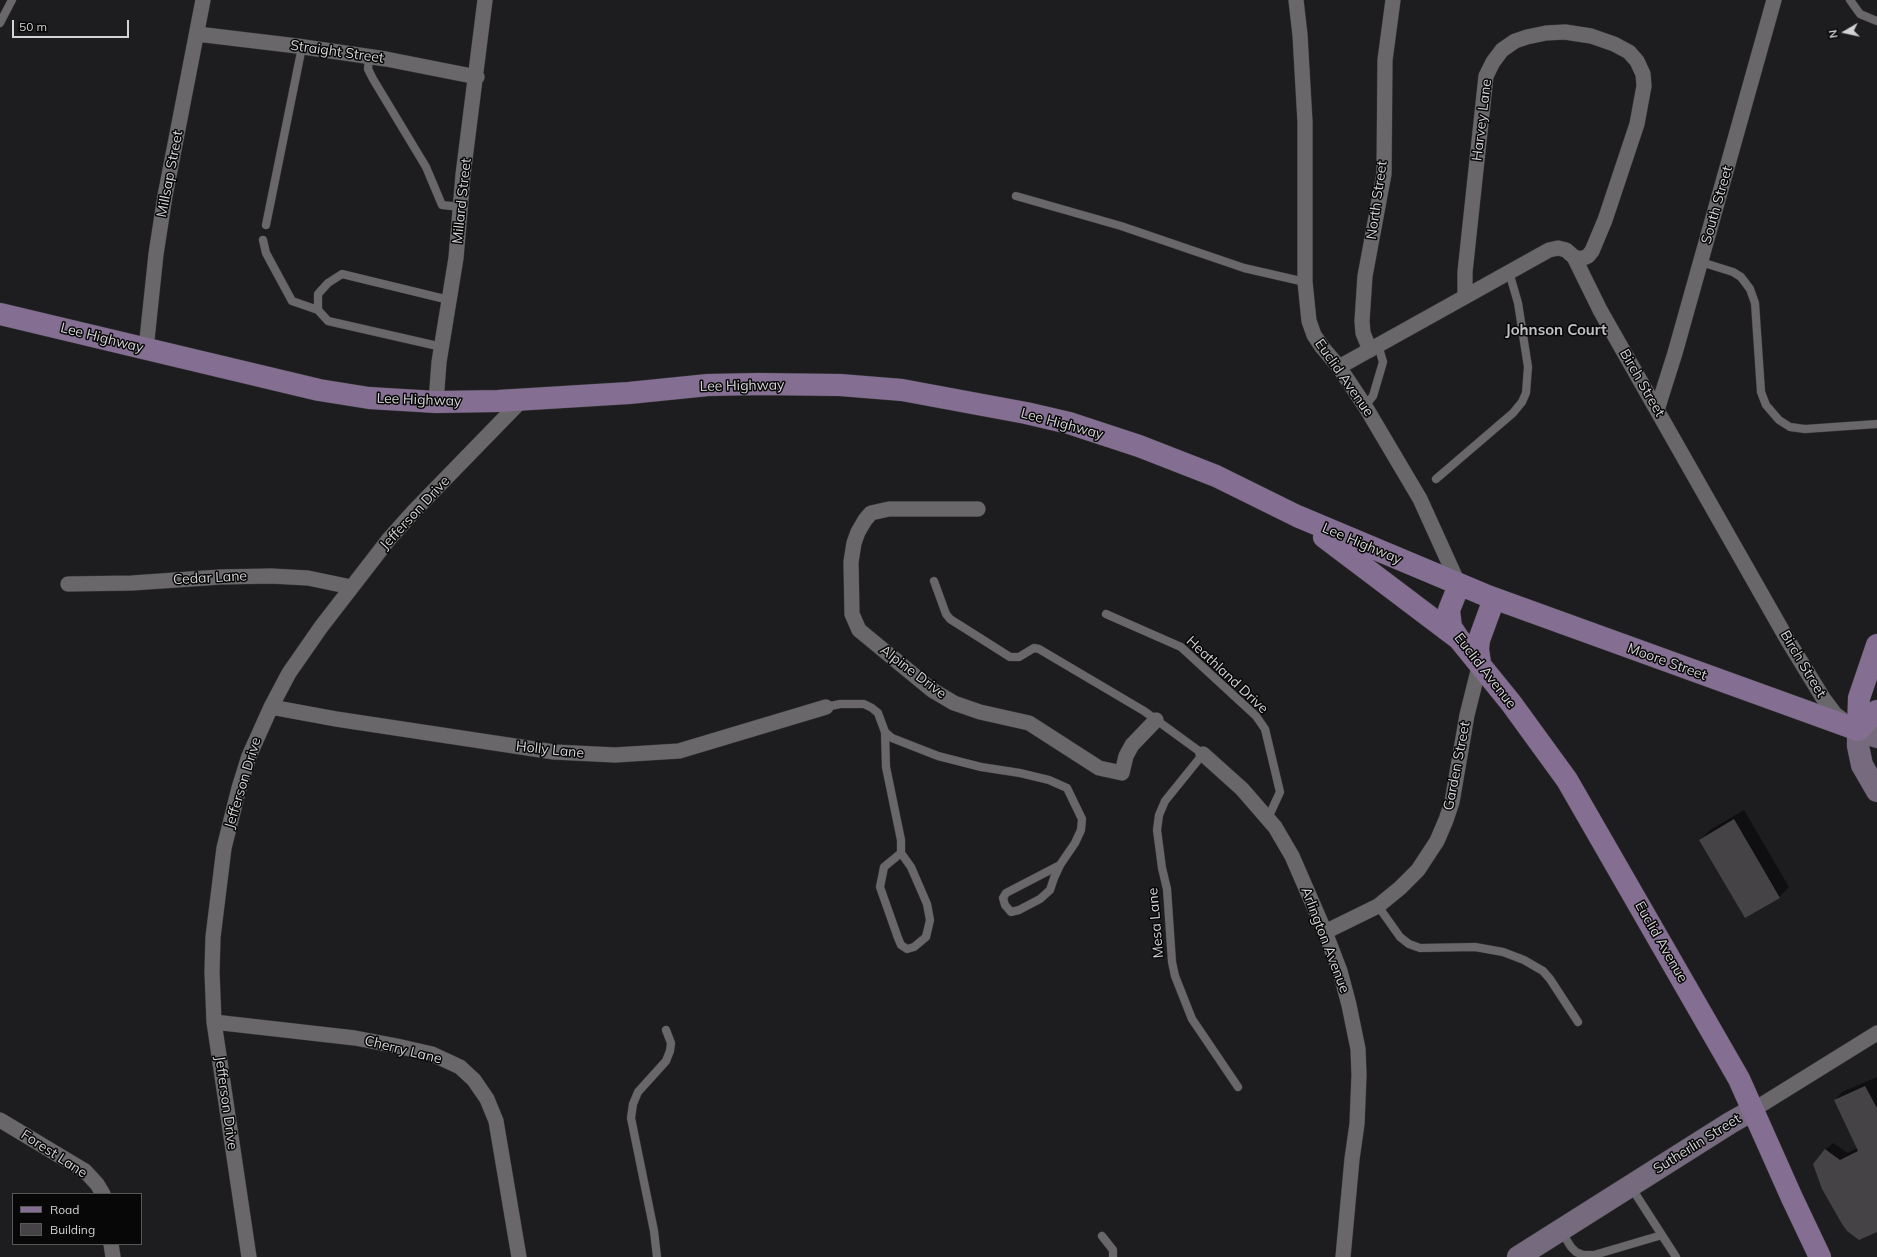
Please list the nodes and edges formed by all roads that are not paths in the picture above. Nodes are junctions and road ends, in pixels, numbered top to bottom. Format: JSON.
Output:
{"nodes":[{"id":1,"x":12,"y":0,"type":"edge"},
{"id":2,"x":203,"y":0,"type":"edge"},
{"id":3,"x":485,"y":0,"type":"edge"},
{"id":4,"x":1296,"y":0,"type":"edge"},
{"id":5,"x":1393,"y":0,"type":"edge"},
{"id":6,"x":1774,"y":0,"type":"edge"},
{"id":7,"x":1850,"y":0,"type":"edge"},
{"id":8,"x":1877,"y":21,"type":"edge"},
{"id":9,"x":0,"y":24,"type":"edge"},
{"id":10,"x":197,"y":34,"type":"junction"},
{"id":11,"x":302,"y":46,"type":"junction"},
{"id":12,"x":369,"y":56,"type":"junction"},
{"id":13,"x":477,"y":77,"type":"junction"},
{"id":14,"x":1016,"y":196,"type":"dead end"},
{"id":15,"x":461,"y":207,"type":"junction"},
{"id":16,"x":266,"y":224,"type":"dead end"},
{"id":17,"x":263,"y":240,"type":"dead end"},
{"id":18,"x":1574,"y":257,"type":"junction"},
{"id":19,"x":1701,"y":262,"type":"junction"},
{"id":20,"x":1509,"y":272,"type":"junction"},
{"id":21,"x":1305,"y":282,"type":"junction"},
{"id":22,"x":1465,"y":296,"type":"junction"},
{"id":23,"x":449,"y":300,"type":"junction"},
{"id":24,"x":318,"y":310,"type":"junction"},
{"id":25,"x":0,"y":314,"type":"edge"},
{"id":26,"x":442,"y":347,"type":"junction"},
{"id":27,"x":1374,"y":348,"type":"junction"},
{"id":28,"x":146,"y":349,"type":"junction"},
{"id":29,"x":1340,"y":367,"type":"junction"},
{"id":30,"x":522,"y":400,"type":"junction"},
{"id":31,"x":436,"y":402,"type":"junction"},
{"id":32,"x":1365,"y":406,"type":"junction"},
{"id":33,"x":1657,"y":410,"type":"junction"},
{"id":34,"x":1877,"y":424,"type":"edge"},
{"id":35,"x":1436,"y":479,"type":"dead end"},
{"id":36,"x":978,"y":509,"type":"dead end"},
{"id":37,"x":1297,"y":516,"type":"junction"},
{"id":38,"x":934,"y":582,"type":"dead end"},
{"id":39,"x":68,"y":584,"type":"dead end"},
{"id":40,"x":1458,"y":585,"type":"junction"},
{"id":41,"x":351,"y":587,"type":"junction"},
{"id":42,"x":1494,"y":599,"type":"junction"},
{"id":43,"x":1106,"y":614,"type":"dead end"},
{"id":44,"x":1459,"y":639,"type":"junction"},
{"id":45,"x":1877,"y":645,"type":"edge"},
{"id":46,"x":1480,"y":663,"type":"junction"},
{"id":47,"x":271,"y":707,"type":"junction"},
{"id":48,"x":826,"y":707,"type":"joint"},
{"id":49,"x":1877,"y":711,"type":"edge"},
{"id":50,"x":1156,"y":720,"type":"junction"},
{"id":51,"x":885,"y":732,"type":"junction"},
{"id":52,"x":1868,"y":734,"type":"edge"},
{"id":53,"x":1203,"y":754,"type":"junction"},
{"id":54,"x":1877,"y":791,"type":"edge"},
{"id":55,"x":1268,"y":818,"type":"junction"},
{"id":56,"x":902,"y":853,"type":"junction"},
{"id":57,"x":1060,"y":865,"type":"junction"},
{"id":58,"x":1378,"y":906,"type":"junction"},
{"id":59,"x":1326,"y":932,"type":"junction"},
{"id":60,"x":214,"y":1022,"type":"junction"},
{"id":61,"x":1578,"y":1022,"type":"dead end"},
{"id":62,"x":666,"y":1030,"type":"dead end"},
{"id":63,"x":1877,"y":1033,"type":"edge"},
{"id":64,"x":1238,"y":1087,"type":"dead end"},
{"id":65,"x":1753,"y":1110,"type":"junction"},
{"id":66,"x":0,"y":1120,"type":"edge"},
{"id":67,"x":1630,"y":1186,"type":"junction"},
{"id":68,"x":102,"y":1193,"type":"edge"},
{"id":69,"x":1561,"y":1230,"type":"junction"},
{"id":70,"x":1662,"y":1235,"type":"junction"},
{"id":71,"x":1102,"y":1236,"type":"dead end"},
{"id":72,"x":112,"y":1245,"type":"edge"},
{"id":73,"x":113,"y":1257,"type":"edge"},
{"id":74,"x":249,"y":1257,"type":"edge"},
{"id":75,"x":519,"y":1257,"type":"edge"},
{"id":76,"x":657,"y":1257,"type":"edge"},
{"id":77,"x":1113,"y":1257,"type":"edge"},
{"id":78,"x":1343,"y":1257,"type":"edge"},
{"id":79,"x":1518,"y":1257,"type":"edge"},
{"id":80,"x":1676,"y":1257,"type":"edge"},
{"id":81,"x":1820,"y":1257,"type":"edge"}],
"edges":[{"from":1,"to":9,"type":"lane"},
{"from":2,"to":10,"type":"street","name":"Millsap Street"},
{"from":3,"to":13,"type":"street","name":"Millard Street"},
{"from":4,"to":21,"type":"street","name":"Euclid Avenue"},
{"from":5,"to":27,"type":"street","name":"North Street"},
{"from":6,"to":19,"type":"street","name":"South Street"},
{"from":7,"to":8,"type":"lane"},
{"from":10,"to":11,"type":"street","name":"Straight Street"},
{"from":10,"to":28,"type":"street","name":"Millsap Street"},
{"from":11,"to":12,"type":"street","name":"Straight Street"},
{"from":11,"to":16,"type":"lane"},
{"from":12,"to":13,"type":"street","name":"Straight Street"},
{"from":12,"to":15,"type":"lane"},
{"from":13,"to":15,"type":"street","name":"Millard Street"},
{"from":14,"to":21,"type":"lane"},
{"from":15,"to":23,"type":"street","name":"Millard Street"},
{"from":17,"to":24,"type":"lane"},
{"from":18,"to":20,"type":"street"},
{"from":18,"to":22,"type":"street","name":"Harvey Lane"},
{"from":18,"to":33,"type":"street","name":"Birch Street"},
{"from":19,"to":33,"type":"street","name":"South Street"},
{"from":19,"to":34,"type":"lane"},
{"from":20,"to":22,"type":"street"},
{"from":20,"to":35,"type":"lane"},
{"from":21,"to":29,"type":"street","name":"Euclid Avenue"},
{"from":22,"to":27,"type":"street"},
{"from":23,"to":24,"type":"lane"},
{"from":23,"to":26,"type":"street","name":"Millard Street"},
{"from":24,"to":26,"type":"lane"},
{"from":25,"to":28,"type":"main road","name":"Lee Highway"},
{"from":26,"to":31,"type":"street","name":"Millard Street"},
{"from":27,"to":29,"type":"street"},
{"from":27,"to":32,"type":"lane"},
{"from":28,"to":31,"type":"main road","name":"Lee Highway"},
{"from":29,"to":32,"type":"street","name":"Euclid Avenue"},
{"from":30,"to":31,"type":"main road","name":"Lee Highway"},
{"from":30,"to":37,"type":"main road","name":"Lee Highway"},
{"from":30,"to":41,"type":"street","name":"Jefferson Drive"},
{"from":32,"to":40,"type":"street","name":"Euclid Avenue"},
{"from":33,"to":52,"type":"street","name":"Birch Street"},
{"from":36,"to":50,"type":"street","name":"Alpine Drive"},
{"from":37,"to":40,"type":"main road","name":"Lee Highway"},
{"from":37,"to":44,"type":"main road"},
{"from":38,"to":50,"type":"lane"},
{"from":39,"to":41,"type":"street","name":"Cedar Lane"},
{"from":40,"to":42,"type":"main road","name":"Moore Street"},
{"from":40,"to":44,"type":"main road","name":"Euclid Avenue"},
{"from":41,"to":47,"type":"street","name":"Jefferson Drive"},
{"from":42,"to":46,"type":"main road"},
{"from":42,"to":52,"type":"main road","name":"Moore Street"},
{"from":43,"to":55,"type":"lane","name":"Heathland Drive"},
{"from":44,"to":46,"type":"main road","name":"Euclid Avenue"},
{"from":45,"to":52,"type":"main road"},
{"from":46,"to":58,"type":"street","name":"Garden Street"},
{"from":46,"to":65,"type":"main road","name":"Euclid Avenue"},
{"from":47,"to":48,"type":"street","name":"Holly Lane"},
{"from":47,"to":60,"type":"street","name":"Jefferson Drive"},
{"from":48,"to":51,"type":"lane"},
{"from":49,"to":52,"type":"main road"},
{"from":50,"to":53,"type":"lane"},
{"from":51,"to":56,"type":"lane"},
{"from":51,"to":57,"type":"lane"},
{"from":52,"to":54,"type":"street"},
{"from":53,"to":55,"type":"street","name":"Arlington Avenue"},
{"from":53,"to":64,"type":"lane","name":"Mesa Lane"},
{"from":55,"to":59,"type":"street","name":"Arlington Avenue"},
{"from":56,"to":56,"type":"lane"},
{"from":57,"to":57,"type":"lane"},
{"from":58,"to":59,"type":"street","name":"Garden Street"},
{"from":58,"to":61,"type":"lane"},
{"from":59,"to":78,"type":"street","name":"Arlington Avenue"},
{"from":60,"to":74,"type":"street","name":"Jefferson Drive"},
{"from":60,"to":75,"type":"street","name":"Cherry Lane"},
{"from":62,"to":76,"type":"lane"},
{"from":63,"to":65,"type":"street","name":"Sutherlin Street"},
{"from":65,"to":67,"type":"street","name":"Sutherlin Street"},
{"from":65,"to":81,"type":"main road","name":"Euclid Avenue"},
{"from":66,"to":68,"type":"street","name":"Forest Lane"},
{"from":67,"to":69,"type":"street","name":"Sutherlin Street"},
{"from":67,"to":70,"type":"lane"},
{"from":69,"to":70,"type":"lane"},
{"from":69,"to":79,"type":"street","name":"Sutherlin Street"},
{"from":70,"to":80,"type":"lane"},
{"from":71,"to":77,"type":"lane"},
{"from":72,"to":73,"type":"street"}]}
